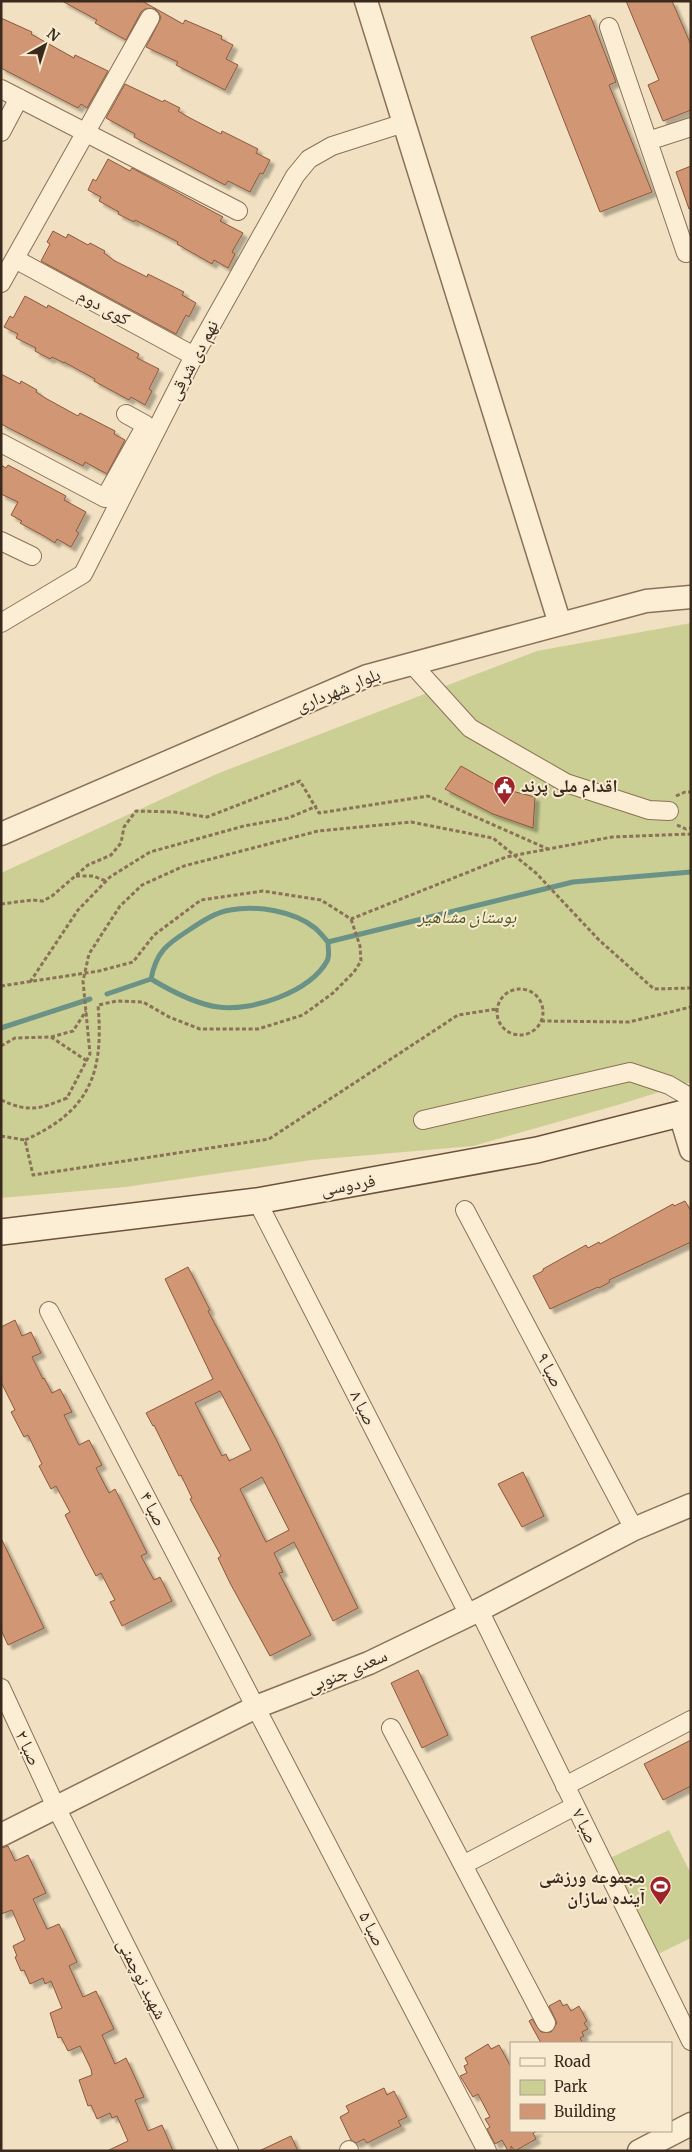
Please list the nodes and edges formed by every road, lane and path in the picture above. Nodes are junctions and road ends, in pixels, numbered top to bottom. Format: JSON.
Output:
{"nodes":[{"id":1,"x":366,"y":1,"type":"edge"},
{"id":2,"x":150,"y":18,"type":"dead end"},
{"id":3,"x":609,"y":27,"type":"dead end"},
{"id":4,"x":1,"y":90,"type":"edge"},
{"id":5,"x":19,"y":98,"type":"junction"},
{"id":6,"x":404,"y":123,"type":"junction"},
{"id":7,"x":691,"y":127,"type":"edge"},
{"id":8,"x":1,"y":132,"type":"edge"},
{"id":9,"x":86,"y":133,"type":"junction"},
{"id":10,"x":648,"y":141,"type":"junction"},
{"id":11,"x":238,"y":211,"type":"dead end"},
{"id":12,"x":686,"y":253,"type":"dead end"},
{"id":13,"x":15,"y":259,"type":"junction"},
{"id":14,"x":1,"y":283,"type":"edge"},
{"id":15,"x":194,"y":356,"type":"junction"},
{"id":16,"x":126,"y":414,"type":"dead end"},
{"id":17,"x":1,"y":443,"type":"edge"},
{"id":18,"x":1,"y":541,"type":"edge"},
{"id":19,"x":32,"y":556,"type":"dead end"},
{"id":20,"x":691,"y":597,"type":"edge"},
{"id":21,"x":1,"y":623,"type":"edge"},
{"id":22,"x":560,"y":624,"type":"junction"},
{"id":23,"x":412,"y":664,"type":"junction"},
{"id":24,"x":317,"y":806,"type":"junction"},
{"id":25,"x":669,"y":811,"type":"dead end"},
{"id":26,"x":691,"y":829,"type":"edge"},
{"id":27,"x":1,"y":834,"type":"edge"},
{"id":28,"x":691,"y":834,"type":"edge"},
{"id":29,"x":685,"y":835,"type":"junction"},
{"id":30,"x":548,"y":849,"type":"junction"},
{"id":31,"x":515,"y":856,"type":"junction"},
{"id":32,"x":75,"y":876,"type":"junction"},
{"id":33,"x":106,"y":881,"type":"junction"},
{"id":34,"x":1,"y":904,"type":"edge"},
{"id":35,"x":351,"y":919,"type":"junction"},
{"id":36,"x":85,"y":973,"type":"junction"},
{"id":37,"x":30,"y":982,"type":"junction"},
{"id":38,"x":1,"y":986,"type":"edge"},
{"id":39,"x":691,"y":988,"type":"edge"},
{"id":40,"x":691,"y":1007,"type":"edge"},
{"id":41,"x":498,"y":1009,"type":"junction"},
{"id":42,"x":87,"y":1011,"type":"junction"},
{"id":43,"x":541,"y":1021,"type":"junction"},
{"id":44,"x":52,"y":1037,"type":"junction"},
{"id":45,"x":1,"y":1046,"type":"edge"},
{"id":46,"x":87,"y":1061,"type":"junction"},
{"id":47,"x":1,"y":1100,"type":"edge"},
{"id":48,"x":687,"y":1108,"type":"edge"},
{"id":49,"x":422,"y":1120,"type":"dead end"},
{"id":50,"x":1,"y":1136,"type":"edge"},
{"id":51,"x":25,"y":1140,"type":"junction"},
{"id":52,"x":691,"y":1150,"type":"edge"},
{"id":53,"x":257,"y":1201,"type":"junction"},
{"id":54,"x":466,"y":1210,"type":"dead end"},
{"id":55,"x":1,"y":1232,"type":"edge"},
{"id":56,"x":49,"y":1311,"type":"dead end"},
{"id":57,"x":691,"y":1504,"type":"edge"},
{"id":58,"x":634,"y":1530,"type":"junction"},
{"id":59,"x":474,"y":1613,"type":"junction"},
{"id":60,"x":1,"y":1688,"type":"edge"},
{"id":61,"x":256,"y":1707,"type":"junction"},
{"id":62,"x":691,"y":1720,"type":"edge"},
{"id":63,"x":391,"y":1728,"type":"dead end"},
{"id":64,"x":565,"y":1786,"type":"junction"},
{"id":65,"x":575,"y":1806,"type":"junction"},
{"id":66,"x":56,"y":1807,"type":"junction"},
{"id":67,"x":1,"y":1835,"type":"edge"},
{"id":68,"x":463,"y":1865,"type":"junction"},
{"id":69,"x":546,"y":2023,"type":"dead end"},
{"id":70,"x":691,"y":2041,"type":"edge"},
{"id":71,"x":691,"y":2124,"type":"edge"},
{"id":72,"x":229,"y":2151,"type":"edge"},
{"id":73,"x":487,"y":2151,"type":"edge"},
{"id":74,"x":639,"y":2151,"type":"edge"}],
"edges":[{"from":1,"to":6,"type":"street"},
{"from":2,"to":9,"type":"street"},
{"from":3,"to":10,"type":"street"},
{"from":4,"to":5,"type":"street"},
{"from":5,"to":8,"type":"street"},
{"from":5,"to":9,"type":"street"},
{"from":6,"to":15,"type":"street","name":"نهم دی شرقی"},
{"from":6,"to":22,"type":"street"},
{"from":7,"to":10,"type":"street"},
{"from":9,"to":11,"type":"street"},
{"from":9,"to":13,"type":"street"},
{"from":10,"to":12,"type":"street"},
{"from":13,"to":14,"type":"street"},
{"from":13,"to":15,"type":"street","name":"کوی دوم"},
{"from":15,"to":21,"type":"street","name":"نهم دی شرقی"},
{"from":16,"to":17,"type":"street"},
{"from":18,"to":19,"type":"street"},
{"from":20,"to":22,"type":"street","name":"بلوار شهرداری"},
{"from":22,"to":23,"type":"street","name":"بلوار شهرداری"},
{"from":23,"to":25,"type":"street"},
{"from":23,"to":27,"type":"street","name":"بلوار شهرداری"},
{"from":24,"to":30,"type":"path"},
{"from":24,"to":32,"type":"path"},
{"from":24,"to":33,"type":"path"},
{"from":26,"to":29,"type":"path"},
{"from":28,"to":29,"type":"path"},
{"from":29,"to":30,"type":"path"},
{"from":30,"to":31,"type":"path"},
{"from":31,"to":35,"type":"path"},
{"from":31,"to":36,"type":"path"},
{"from":31,"to":39,"type":"path"},
{"from":32,"to":33,"type":"path"},
{"from":32,"to":34,"type":"path"},
{"from":33,"to":37,"type":"path"},
{"from":35,"to":36,"type":"path"},
{"from":35,"to":51,"type":"path"},
{"from":36,"to":37,"type":"path"},
{"from":36,"to":42,"type":"path"},
{"from":37,"to":38,"type":"path"},
{"from":40,"to":43,"type":"path"},
{"from":41,"to":43,"type":"path"},
{"from":41,"to":43,"type":"path"},
{"from":41,"to":51,"type":"path"},
{"from":42,"to":44,"type":"path"},
{"from":42,"to":46,"type":"path"},
{"from":44,"to":45,"type":"path"},
{"from":44,"to":46,"type":"path"},
{"from":46,"to":47,"type":"path"},
{"from":48,"to":49,"type":"street"},
{"from":48,"to":52,"type":"street"},
{"from":48,"to":53,"type":"main road","name":"فردوسی"},
{"from":50,"to":51,"type":"path"},
{"from":53,"to":55,"type":"main road","name":"فردوسی"},
{"from":53,"to":59,"type":"street","name":"صبا ۸"},
{"from":54,"to":58,"type":"street","name":"صبا ۹"},
{"from":56,"to":61,"type":"street","name":"صبا ۴"},
{"from":57,"to":58,"type":"street","name":"سعدی جنوبی"},
{"from":58,"to":59,"type":"street","name":"سعدی جنوبی"},
{"from":59,"to":61,"type":"street","name":"سعدی جنوبی"},
{"from":59,"to":64,"type":"street","name":"صبا ۷"},
{"from":60,"to":66,"type":"street","name":"صبا ۲"},
{"from":61,"to":66,"type":"street","name":"سعدی جنوبی"},
{"from":61,"to":73,"type":"street","name":"صبا ۵"},
{"from":62,"to":64,"type":"street"},
{"from":63,"to":68,"type":"street"},
{"from":64,"to":65,"type":"street","name":"صبا ۷"},
{"from":65,"to":68,"type":"street"},
{"from":65,"to":70,"type":"street","name":"صبا ۷"},
{"from":66,"to":67,"type":"street","name":"سعدی جنوبی"},
{"from":66,"to":72,"type":"street","name":"شهید نوچمنی"},
{"from":68,"to":69,"type":"street"},
{"from":71,"to":74,"type":"street"}]}
